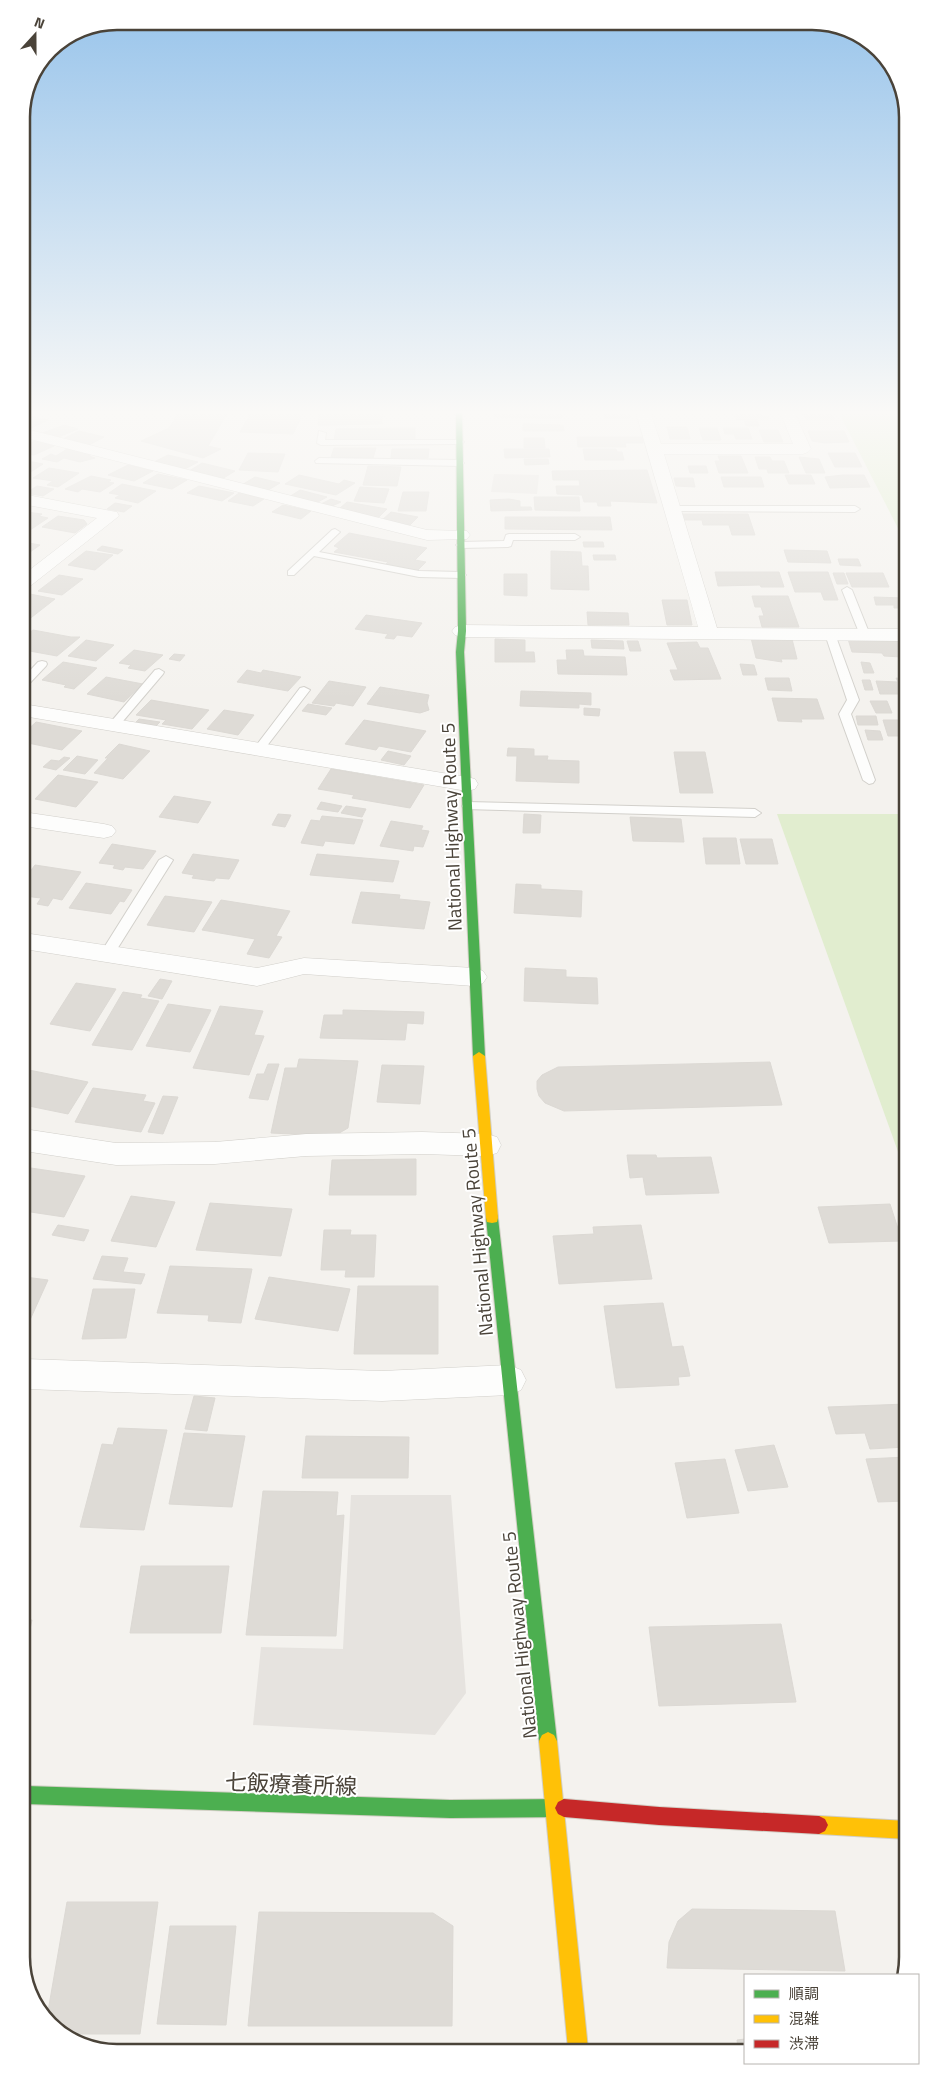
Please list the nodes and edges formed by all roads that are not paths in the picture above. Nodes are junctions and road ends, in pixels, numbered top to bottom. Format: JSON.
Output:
{"nodes":[{"id":1,"x":58,"y":506,"type":"edge"},
{"id":2,"x":305,"y":506,"type":"edge"},
{"id":3,"x":461,"y":506,"type":"edge"},
{"id":4,"x":672,"y":506,"type":"edge"},
{"id":5,"x":673,"y":509,"type":"junction"},
{"id":6,"x":855,"y":509,"type":"dead end"},
{"id":7,"x":335,"y":532,"type":"dead end"},
{"id":8,"x":574,"y":538,"type":"dead end"},
{"id":9,"x":461,"y":540,"type":"junction"},
{"id":10,"x":312,"y":553,"type":"junction"},
{"id":11,"x":291,"y":573,"type":"dead end"},
{"id":12,"x":461,"y":575,"type":"junction"},
{"id":13,"x":30,"y":578,"type":"edge"},
{"id":14,"x":847,"y":590,"type":"dead end"},
{"id":15,"x":462,"y":631,"type":"junction"},
{"id":16,"x":709,"y":633,"type":"junction"},
{"id":17,"x":830,"y":634,"type":"junction"},
{"id":18,"x":864,"y":635,"type":"junction"},
{"id":19,"x":899,"y":635,"type":"edge"},
{"id":20,"x":42,"y":664,"type":"dead end"},
{"id":21,"x":159,"y":672,"type":"dead end"},
{"id":22,"x":30,"y":677,"type":"edge"},
{"id":23,"x":304,"y":690,"type":"dead end"},
{"id":24,"x":30,"y":711,"type":"edge"},
{"id":25,"x":114,"y":725,"type":"junction"},
{"id":26,"x":259,"y":749,"type":"junction"},
{"id":27,"x":869,"y":780,"type":"dead end"},
{"id":28,"x":468,"y":784,"type":"junction"},
{"id":29,"x":468,"y":806,"type":"junction"},
{"id":30,"x":755,"y":813,"type":"dead end"},
{"id":31,"x":30,"y":820,"type":"edge"},
{"id":32,"x":104,"y":831,"type":"dead end"},
{"id":33,"x":166,"y":860,"type":"dead end"},
{"id":34,"x":30,"y":942,"type":"edge"},
{"id":35,"x":107,"y":954,"type":"junction"},
{"id":36,"x":474,"y":978,"type":"junction"},
{"id":37,"x":30,"y":1141,"type":"edge"},
{"id":38,"x":486,"y":1145,"type":"junction"},
{"id":39,"x":30,"y":1374,"type":"edge"},
{"id":40,"x":509,"y":1380,"type":"junction"},
{"id":41,"x":30,"y":1795,"type":"edge"},
{"id":42,"x":555,"y":1807,"type":"junction"},
{"id":43,"x":899,"y":1830,"type":"edge"},
{"id":44,"x":577,"y":2044,"type":"edge"}],
"edges":[{"from":1,"to":13,"type":"street"},
{"from":2,"to":9,"type":"street"},
{"from":3,"to":9,"type":"main road","name":"National Highway Route 5"},
{"from":4,"to":5,"type":"street"},
{"from":5,"to":6,"type":"lane"},
{"from":5,"to":16,"type":"street"},
{"from":7,"to":10,"type":"lane"},
{"from":8,"to":9,"type":"lane"},
{"from":9,"to":12,"type":"main road","name":"National Highway Route 5"},
{"from":10,"to":11,"type":"lane"},
{"from":10,"to":12,"type":"lane"},
{"from":12,"to":15,"type":"main road","name":"National Highway Route 5"},
{"from":14,"to":18,"type":"lane"},
{"from":15,"to":16,"type":"street"},
{"from":15,"to":28,"type":"main road","name":"National Highway Route 5"},
{"from":16,"to":17,"type":"street"},
{"from":17,"to":18,"type":"street"},
{"from":17,"to":27,"type":"lane"},
{"from":18,"to":19,"type":"street"},
{"from":20,"to":22,"type":"lane"},
{"from":21,"to":25,"type":"lane"},
{"from":23,"to":26,"type":"lane"},
{"from":24,"to":25,"type":"street"},
{"from":25,"to":26,"type":"street"},
{"from":26,"to":28,"type":"street"},
{"from":28,"to":29,"type":"main road","name":"National Highway Route 5"},
{"from":29,"to":30,"type":"lane"},
{"from":29,"to":36,"type":"main road","name":"National Highway Route 5"},
{"from":31,"to":32,"type":"street"},
{"from":33,"to":35,"type":"lane"},
{"from":34,"to":35,"type":"street"},
{"from":35,"to":36,"type":"street"},
{"from":36,"to":38,"type":"main road","name":"National Highway Route 5"},
{"from":37,"to":38,"type":"street"},
{"from":38,"to":40,"type":"main road","name":"National Highway Route 5"},
{"from":39,"to":40,"type":"street"},
{"from":40,"to":42,"type":"main road","name":"National Highway Route 5"},
{"from":41,"to":42,"type":"main road","name":"七飯療養所線"},
{"from":42,"to":43,"type":"main road","name":"七飯療養所線"},
{"from":42,"to":44,"type":"main road","name":"National Highway Route 5"}]}
